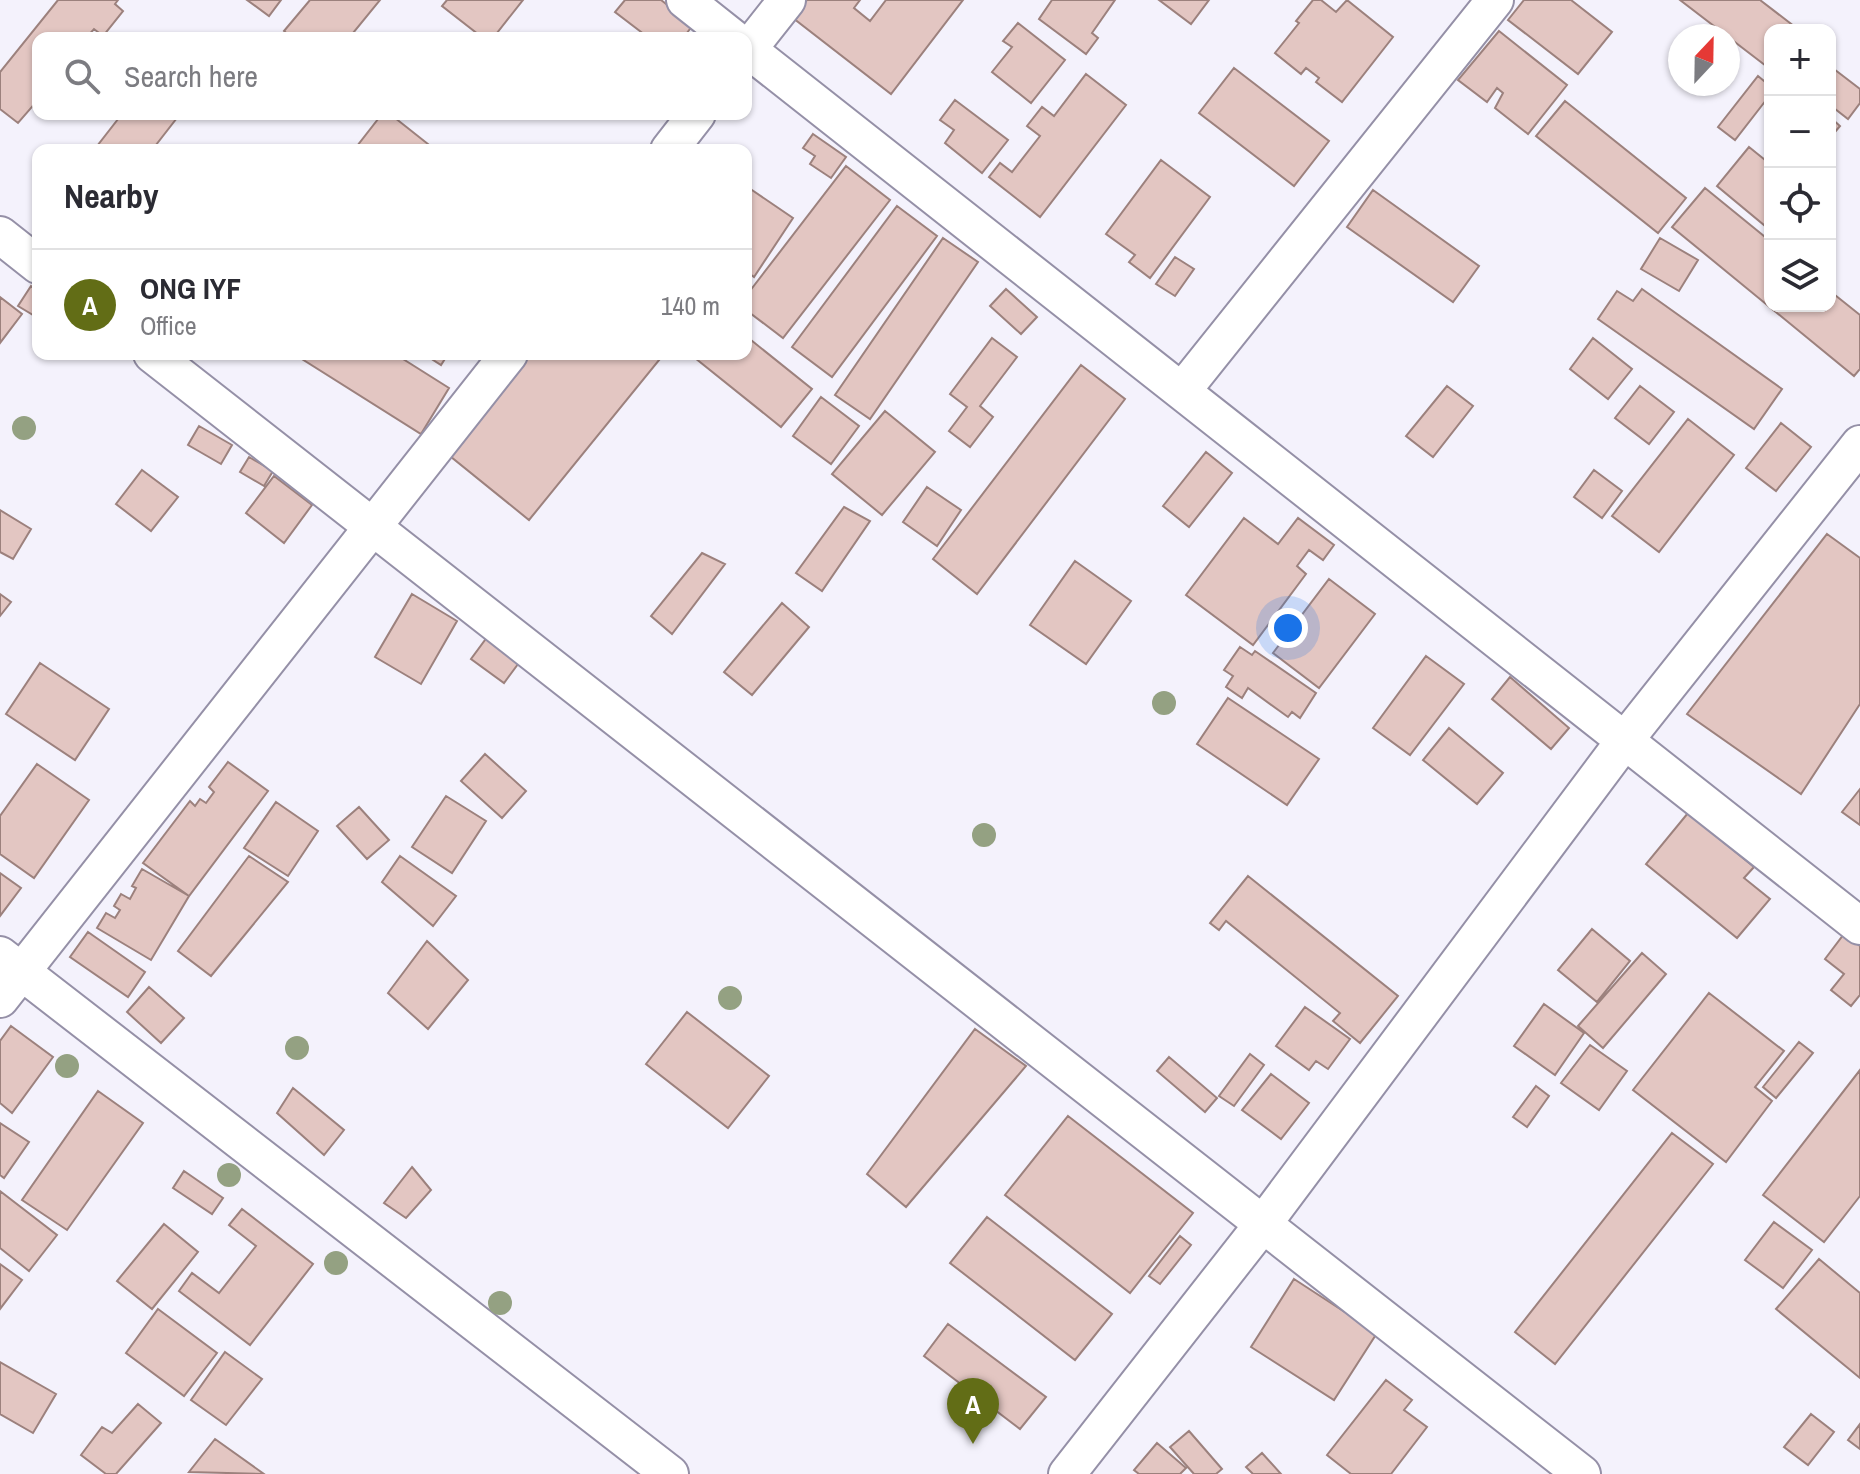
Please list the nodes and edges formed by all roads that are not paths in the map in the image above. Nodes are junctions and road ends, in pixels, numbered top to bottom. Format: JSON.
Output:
{"nodes":[{"id":1,"x":685,"y":0,"type":"edge"},
{"id":2,"x":787,"y":0,"type":"edge"},
{"id":3,"x":1495,"y":0,"type":"edge"},
{"id":4,"x":724,"y":32,"type":"edge"},
{"id":5,"x":752,"y":37,"type":"edge"},
{"id":6,"x":752,"y":54,"type":"edge"},
{"id":7,"x":692,"y":120,"type":"edge"},
{"id":8,"x":674,"y":144,"type":"edge"},
{"id":9,"x":0,"y":235,"type":"edge"},
{"id":10,"x":32,"y":260,"type":"edge"},
{"id":11,"x":160,"y":360,"type":"edge"},
{"id":12,"x":504,"y":360,"type":"edge"},
{"id":13,"x":1182,"y":391,"type":"junction"},
{"id":14,"x":1860,"y":444,"type":"edge"},
{"id":15,"x":373,"y":527,"type":"junction"},
{"id":16,"x":1625,"y":740,"type":"junction"},
{"id":17,"x":1860,"y":926,"type":"edge"},
{"id":18,"x":7,"y":975,"type":"edge"},
{"id":19,"x":1263,"y":1224,"type":"junction"},
{"id":20,"x":670,"y":1474,"type":"edge"},
{"id":21,"x":1067,"y":1474,"type":"edge"},
{"id":22,"x":1582,"y":1474,"type":"edge"}],
"edges":[{"from":1,"to":4,"type":"street"},
{"from":2,"to":5,"type":"street"},
{"from":3,"to":13,"type":"street"},
{"from":6,"to":13,"type":"street"},
{"from":7,"to":8,"type":"street"},
{"from":9,"to":10,"type":"street"},
{"from":11,"to":15,"type":"street"},
{"from":12,"to":15,"type":"street"},
{"from":13,"to":16,"type":"street"},
{"from":14,"to":16,"type":"street"},
{"from":15,"to":18,"type":"street"},
{"from":15,"to":19,"type":"street"},
{"from":16,"to":17,"type":"street"},
{"from":16,"to":19,"type":"street"},
{"from":18,"to":20,"type":"street"},
{"from":19,"to":21,"type":"street"},
{"from":19,"to":22,"type":"street"}]}
